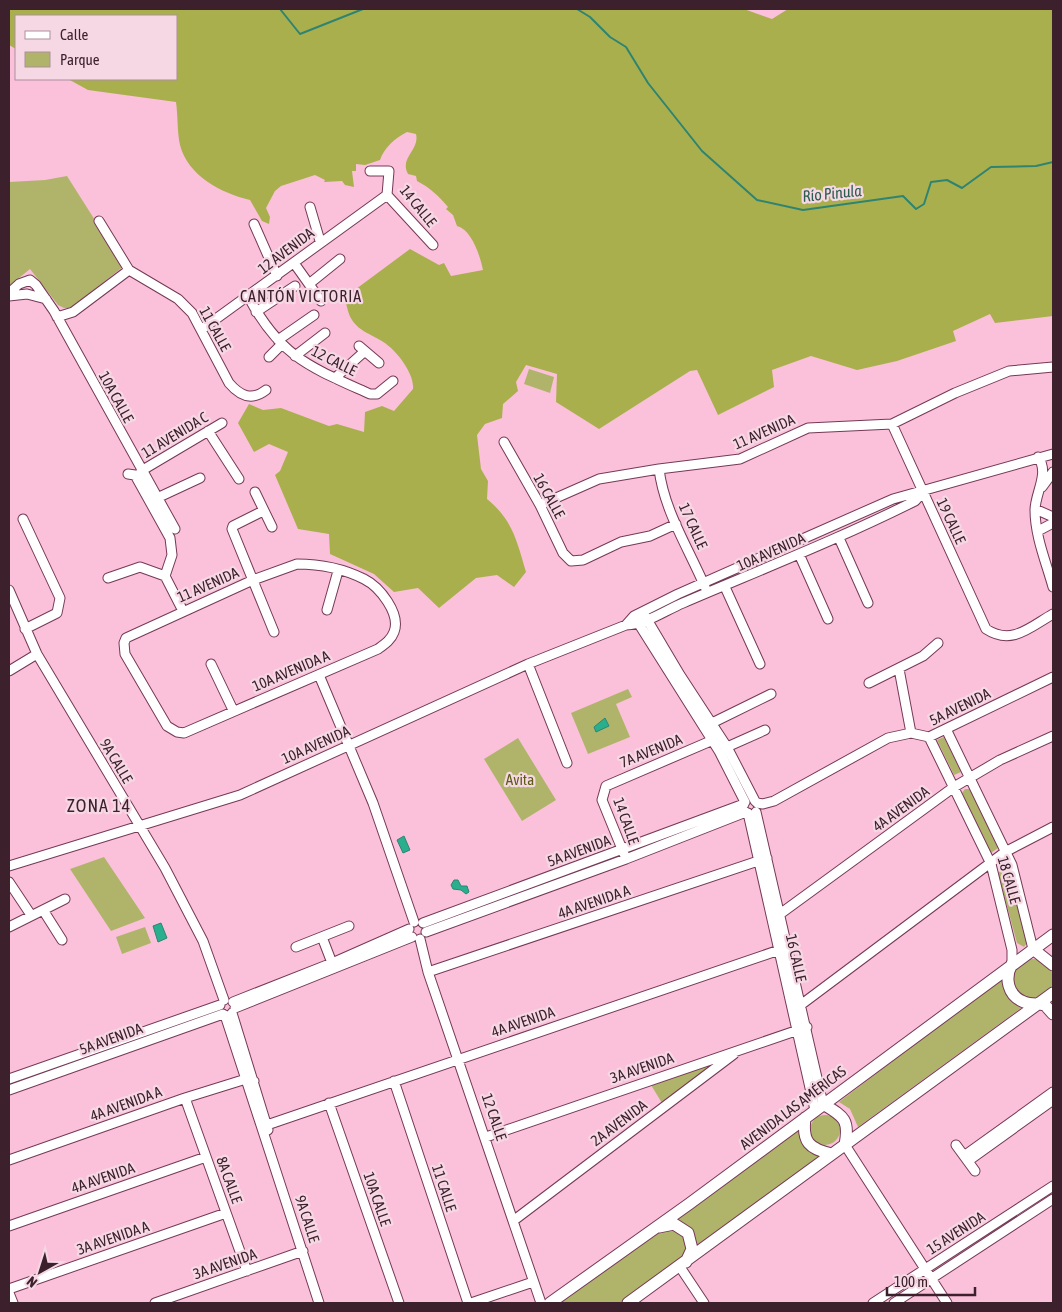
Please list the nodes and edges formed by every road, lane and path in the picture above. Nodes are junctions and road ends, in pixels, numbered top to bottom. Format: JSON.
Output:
{"nodes":[{"id":1,"x":370,"y":171,"type":"dead end"},
{"id":2,"x":387,"y":194,"type":"junction"},
{"id":3,"x":310,"y":207,"type":"dead end"},
{"id":4,"x":99,"y":220,"type":"dead end"},
{"id":5,"x":254,"y":224,"type":"dead end"},
{"id":6,"x":320,"y":241,"type":"junction"},
{"id":7,"x":433,"y":245,"type":"dead end"},
{"id":8,"x":340,"y":259,"type":"dead end"},
{"id":9,"x":294,"y":263,"type":"junction"},
{"id":10,"x":129,"y":270,"type":"junction"},
{"id":11,"x":277,"y":276,"type":"junction"},
{"id":12,"x":309,"y":284,"type":"junction"},
{"id":13,"x":295,"y":286,"type":"dead end"},
{"id":14,"x":9,"y":295,"type":"edge"},
{"id":15,"x":248,"y":296,"type":"junction"},
{"id":16,"x":46,"y":299,"type":"junction"},
{"id":17,"x":321,"y":301,"type":"dead end"},
{"id":18,"x":256,"y":312,"type":"junction"},
{"id":19,"x":314,"y":314,"type":"dead end"},
{"id":20,"x":57,"y":317,"type":"junction"},
{"id":21,"x":202,"y":329,"type":"junction"},
{"id":22,"x":325,"y":333,"type":"dead end"},
{"id":23,"x":280,"y":342,"type":"junction"},
{"id":24,"x":295,"y":356,"type":"junction"},
{"id":25,"x":269,"y":357,"type":"dead end"},
{"id":26,"x":379,"y":363,"type":"dead end"},
{"id":27,"x":1053,"y":367,"type":"edge"},
{"id":28,"x":335,"y":378,"type":"junction"},
{"id":29,"x":393,"y":381,"type":"dead end"},
{"id":30,"x":266,"y":390,"type":"dead end"},
{"id":31,"x":222,"y":423,"type":"dead end"},
{"id":32,"x":892,"y":424,"type":"junction"},
{"id":33,"x":208,"y":431,"type":"junction"},
{"id":34,"x":504,"y":442,"type":"dead end"},
{"id":35,"x":1053,"y":454,"type":"edge"},
{"id":36,"x":1038,"y":457,"type":"junction"},
{"id":37,"x":659,"y":469,"type":"junction"},
{"id":38,"x":141,"y":471,"type":"junction"},
{"id":39,"x":1053,"y":472,"type":"edge"},
{"id":40,"x":128,"y":474,"type":"dead end"},
{"id":41,"x":200,"y":478,"type":"dead end"},
{"id":42,"x":239,"y":479,"type":"dead end"},
{"id":43,"x":1040,"y":490,"type":"junction"},
{"id":44,"x":255,"y":492,"type":"dead end"},
{"id":45,"x":923,"y":492,"type":"junction"},
{"id":46,"x":157,"y":498,"type":"junction"},
{"id":47,"x":540,"y":504,"type":"junction"},
{"id":48,"x":1035,"y":510,"type":"junction"},
{"id":49,"x":263,"y":511,"type":"junction"},
{"id":50,"x":1053,"y":517,"type":"edge"},
{"id":51,"x":23,"y":519,"type":"dead end"},
{"id":52,"x":1053,"y":523,"type":"edge"},
{"id":53,"x":676,"y":524,"type":"junction"},
{"id":54,"x":272,"y":527,"type":"dead end"},
{"id":55,"x":175,"y":529,"type":"dead end"},
{"id":56,"x":823,"y":529,"type":"junction"},
{"id":57,"x":1038,"y":531,"type":"junction"},
{"id":58,"x":839,"y":538,"type":"junction"},
{"id":59,"x":828,"y":542,"type":"junction"},
{"id":60,"x":800,"y":554,"type":"junction"},
{"id":61,"x":338,"y":570,"type":"junction"},
{"id":62,"x":165,"y":576,"type":"junction"},
{"id":63,"x":108,"y":578,"type":"dead end"},
{"id":64,"x":253,"y":580,"type":"junction"},
{"id":65,"x":703,"y":583,"type":"junction"},
{"id":66,"x":725,"y":587,"type":"junction"},
{"id":67,"x":1053,"y":587,"type":"edge"},
{"id":68,"x":9,"y":590,"type":"edge"},
{"id":69,"x":707,"y":594,"type":"junction"},
{"id":70,"x":868,"y":603,"type":"dead end"},
{"id":71,"x":327,"y":610,"type":"dead end"},
{"id":72,"x":183,"y":611,"type":"junction"},
{"id":73,"x":1053,"y":614,"type":"edge"},
{"id":74,"x":394,"y":616,"type":"joint"},
{"id":75,"x":641,"y":618,"type":"junction"},
{"id":76,"x":828,"y":619,"type":"dead end"},
{"id":77,"x":25,"y":629,"type":"junction"},
{"id":78,"x":615,"y":629,"type":"junction"},
{"id":79,"x":274,"y":632,"type":"dead end"},
{"id":80,"x":646,"y":637,"type":"junction"},
{"id":81,"x":938,"y":643,"type":"dead end"},
{"id":82,"x":37,"y":654,"type":"junction"},
{"id":83,"x":211,"y":664,"type":"dead end"},
{"id":84,"x":528,"y":664,"type":"junction"},
{"id":85,"x":760,"y":664,"type":"dead end"},
{"id":86,"x":899,"y":669,"type":"junction"},
{"id":87,"x":9,"y":670,"type":"edge"},
{"id":88,"x":319,"y":675,"type":"junction"},
{"id":89,"x":1053,"y":677,"type":"edge"},
{"id":90,"x":869,"y":684,"type":"dead end"},
{"id":91,"x":771,"y":694,"type":"dead end"},
{"id":92,"x":233,"y":710,"type":"junction"},
{"id":93,"x":712,"y":722,"type":"junction"},
{"id":94,"x":946,"y":729,"type":"junction"},
{"id":95,"x":765,"y":730,"type":"dead end"},
{"id":96,"x":176,"y":732,"type":"joint"},
{"id":97,"x":912,"y":733,"type":"junction"},
{"id":98,"x":1053,"y":736,"type":"edge"},
{"id":99,"x":929,"y":737,"type":"junction"},
{"id":100,"x":713,"y":740,"type":"junction"},
{"id":101,"x":350,"y":745,"type":"junction"},
{"id":102,"x":727,"y":747,"type":"junction"},
{"id":103,"x":567,"y":763,"type":"dead end"},
{"id":104,"x":969,"y":777,"type":"junction"},
{"id":105,"x":954,"y":787,"type":"junction"},
{"id":106,"x":603,"y":792,"type":"joint"},
{"id":107,"x":751,"y":807,"type":"junction"},
{"id":108,"x":140,"y":827,"type":"junction"},
{"id":109,"x":1053,"y":827,"type":"edge"},
{"id":110,"x":1006,"y":852,"type":"junction"},
{"id":111,"x":624,"y":855,"type":"junction"},
{"id":112,"x":763,"y":860,"type":"junction"},
{"id":113,"x":991,"y":864,"type":"junction"},
{"id":114,"x":9,"y":866,"type":"edge"},
{"id":115,"x":9,"y":882,"type":"edge"},
{"id":116,"x":65,"y":899,"type":"dead end"},
{"id":117,"x":43,"y":910,"type":"junction"},
{"id":118,"x":31,"y":915,"type":"junction"},
{"id":119,"x":776,"y":915,"type":"junction"},
{"id":120,"x":350,"y":926,"type":"dead end"},
{"id":121,"x":9,"y":927,"type":"edge"},
{"id":122,"x":417,"y":931,"type":"junction"},
{"id":123,"x":1053,"y":935,"type":"edge"},
{"id":124,"x":322,"y":937,"type":"junction"},
{"id":125,"x":62,"y":940,"type":"dead end"},
{"id":126,"x":296,"y":947,"type":"dead end"},
{"id":127,"x":784,"y":948,"type":"junction"},
{"id":128,"x":1033,"y":949,"type":"junction"},
{"id":129,"x":332,"y":963,"type":"junction"},
{"id":130,"x":1012,"y":964,"type":"junction"},
{"id":131,"x":1053,"y":965,"type":"edge"},
{"id":132,"x":428,"y":972,"type":"junction"},
{"id":133,"x":1053,"y":993,"type":"edge"},
{"id":134,"x":1038,"y":1003,"type":"junction"},
{"id":135,"x":797,"y":1005,"type":"junction"},
{"id":136,"x":228,"y":1010,"type":"junction"},
{"id":137,"x":1053,"y":1014,"type":"edge"},
{"id":138,"x":802,"y":1028,"type":"junction"},
{"id":139,"x":742,"y":1048,"type":"junction"},
{"id":140,"x":459,"y":1058,"type":"junction"},
{"id":141,"x":9,"y":1079,"type":"edge"},
{"id":142,"x":250,"y":1080,"type":"junction"},
{"id":143,"x":394,"y":1081,"type":"junction"},
{"id":144,"x":9,"y":1090,"type":"edge"},
{"id":145,"x":1053,"y":1092,"type":"edge"},
{"id":146,"x":185,"y":1098,"type":"junction"},
{"id":147,"x":1053,"y":1100,"type":"edge"},
{"id":148,"x":329,"y":1103,"type":"junction"},
{"id":149,"x":819,"y":1107,"type":"junction"},
{"id":150,"x":805,"y":1118,"type":"junction"},
{"id":151,"x":259,"y":1119,"type":"junction"},
{"id":152,"x":267,"y":1125,"type":"junction"},
{"id":153,"x":486,"y":1136,"type":"junction"},
{"id":154,"x":269,"y":1144,"type":"junction"},
{"id":155,"x":845,"y":1144,"type":"junction"},
{"id":156,"x":956,"y":1145,"type":"dead end"},
{"id":157,"x":832,"y":1154,"type":"junction"},
{"id":158,"x":206,"y":1157,"type":"junction"},
{"id":159,"x":966,"y":1158,"type":"junction"},
{"id":160,"x":9,"y":1160,"type":"edge"},
{"id":161,"x":975,"y":1171,"type":"dead end"},
{"id":162,"x":1053,"y":1186,"type":"edge"},
{"id":163,"x":1053,"y":1199,"type":"edge"},
{"id":164,"x":226,"y":1213,"type":"junction"},
{"id":165,"x":512,"y":1221,"type":"junction"},
{"id":166,"x":9,"y":1226,"type":"edge"},
{"id":167,"x":654,"y":1229,"type":"junction"},
{"id":168,"x":303,"y":1251,"type":"junction"},
{"id":169,"x":683,"y":1265,"type":"junction"},
{"id":170,"x":926,"y":1269,"type":"junction"},
{"id":171,"x":247,"y":1271,"type":"junction"},
{"id":172,"x":932,"y":1279,"type":"junction"},
{"id":173,"x":534,"y":1282,"type":"junction"},
{"id":174,"x":9,"y":1291,"type":"edge"},
{"id":175,"x":13,"y":1303,"type":"edge"},
{"id":176,"x":155,"y":1303,"type":"edge"},
{"id":177,"x":319,"y":1303,"type":"edge"},
{"id":178,"x":398,"y":1303,"type":"edge"},
{"id":179,"x":470,"y":1303,"type":"edge"},
{"id":180,"x":541,"y":1303,"type":"edge"},
{"id":181,"x":550,"y":1303,"type":"edge"},
{"id":182,"x":628,"y":1303,"type":"edge"},
{"id":183,"x":704,"y":1303,"type":"edge"},
{"id":184,"x":873,"y":1303,"type":"edge"},
{"id":185,"x":894,"y":1303,"type":"edge"},
{"id":186,"x":947,"y":1303,"type":"edge"}],
"edges":[{"from":1,"to":2,"type":"street","name":"14 CALLE"},
{"from":2,"to":6,"type":"street","name":"12 AVENIDA"},
{"from":2,"to":7,"type":"street","name":"14 CALLE"},
{"from":3,"to":6,"type":"street"},
{"from":4,"to":10,"type":"street","name":"11 CALLE"},
{"from":5,"to":11,"type":"street"},
{"from":6,"to":9,"type":"street","name":"12 AVENIDA"},
{"from":8,"to":12,"type":"street"},
{"from":9,"to":11,"type":"street","name":"12 AVENIDA"},
{"from":9,"to":12,"type":"street"},
{"from":10,"to":20,"type":"street"},
{"from":10,"to":21,"type":"street","name":"11 CALLE"},
{"from":11,"to":15,"type":"street","name":"12 AVENIDA"},
{"from":12,"to":17,"type":"street"},
{"from":13,"to":18,"type":"street"},
{"from":14,"to":16,"type":"street"},
{"from":14,"to":16,"type":"street","name":"10A CALLE"},
{"from":15,"to":18,"type":"street","name":"12 CALLE"},
{"from":15,"to":21,"type":"street","name":"12 AVENIDA"},
{"from":16,"to":20,"type":"street","name":"10A CALLE"},
{"from":18,"to":23,"type":"street","name":"12 CALLE"},
{"from":19,"to":23,"type":"street"},
{"from":20,"to":38,"type":"street","name":"10A CALLE"},
{"from":21,"to":30,"type":"street","name":"11 CALLE"},
{"from":22,"to":24,"type":"street"},
{"from":23,"to":24,"type":"street","name":"12 CALLE"},
{"from":23,"to":25,"type":"street"},
{"from":24,"to":28,"type":"street","name":"12 CALLE"},
{"from":26,"to":28,"type":"street"},
{"from":27,"to":32,"type":"street","name":"11 AVENIDA"},
{"from":28,"to":29,"type":"street","name":"12 CALLE"},
{"from":31,"to":33,"type":"street","name":"11 AVENIDA C"},
{"from":32,"to":37,"type":"street","name":"11 AVENIDA"},
{"from":32,"to":45,"type":"street","name":"19 CALLE"},
{"from":33,"to":38,"type":"street","name":"11 AVENIDA C"},
{"from":33,"to":42,"type":"street"},
{"from":34,"to":47,"type":"street","name":"16 CALLE"},
{"from":35,"to":36,"type":"street","name":"10A AVENIDA"},
{"from":36,"to":43,"type":"street"},
{"from":36,"to":45,"type":"street","name":"10A AVENIDA"},
{"from":37,"to":47,"type":"street","name":"11 AVENIDA"},
{"from":37,"to":53,"type":"street","name":"17 CALLE"},
{"from":38,"to":46,"type":"street","name":"10A CALLE"},
{"from":39,"to":43,"type":"street"},
{"from":40,"to":62,"type":"street"},
{"from":41,"to":46,"type":"street"},
{"from":43,"to":48,"type":"street"},
{"from":44,"to":49,"type":"street"},
{"from":45,"to":56,"type":"street","name":"10A AVENIDA"},
{"from":45,"to":58,"type":"street","name":"10A AVENIDA"},
{"from":45,"to":73,"type":"street","name":"19 CALLE"},
{"from":46,"to":55,"type":"street","name":"10A CALLE"},
{"from":47,"to":53,"type":"street","name":"16 CALLE"},
{"from":48,"to":50,"type":"street"},
{"from":48,"to":57,"type":"street"},
{"from":49,"to":54,"type":"street"},
{"from":49,"to":64,"type":"street"},
{"from":51,"to":77,"type":"street"},
{"from":52,"to":57,"type":"street"},
{"from":53,"to":65,"type":"street","name":"17 CALLE"},
{"from":56,"to":59,"type":"street"},
{"from":56,"to":65,"type":"street","name":"10A AVENIDA"},
{"from":57,"to":67,"type":"street"},
{"from":58,"to":59,"type":"street","name":"10A AVENIDA"},
{"from":58,"to":70,"type":"street"},
{"from":59,"to":60,"type":"street","name":"10A AVENIDA"},
{"from":60,"to":66,"type":"street","name":"10A AVENIDA"},
{"from":60,"to":76,"type":"street"},
{"from":61,"to":64,"type":"street","name":"11 AVENIDA"},
{"from":61,"to":71,"type":"street"},
{"from":61,"to":74,"type":"street","name":"11 AVENIDA"},
{"from":62,"to":63,"type":"street"},
{"from":62,"to":72,"type":"street"},
{"from":64,"to":72,"type":"street","name":"11 AVENIDA"},
{"from":64,"to":79,"type":"street"},
{"from":65,"to":69,"type":"street","name":"17 CALLE"},
{"from":65,"to":75,"type":"street","name":"10A AVENIDA"},
{"from":66,"to":69,"type":"street","name":"10A AVENIDA"},
{"from":66,"to":85,"type":"street"},
{"from":68,"to":77,"type":"street","name":"9A CALLE"},
{"from":69,"to":75,"type":"street","name":"10A AVENIDA"},
{"from":72,"to":96,"type":"street","name":"11 AVENIDA"},
{"from":74,"to":88,"type":"street","name":"10A AVENIDA A"},
{"from":75,"to":78,"type":"street","name":"10A AVENIDA"},
{"from":75,"to":80,"type":"street","name":"16 CALLE"},
{"from":75,"to":93,"type":"street","name":"16 CALLE"},
{"from":77,"to":82,"type":"street","name":"9A CALLE"},
{"from":78,"to":80,"type":"street"},
{"from":78,"to":84,"type":"street","name":"10A AVENIDA"},
{"from":80,"to":100,"type":"street","name":"16 CALLE"},
{"from":81,"to":86,"type":"street"},
{"from":82,"to":87,"type":"street"},
{"from":82,"to":108,"type":"street","name":"9A CALLE"},
{"from":83,"to":92,"type":"street"},
{"from":84,"to":101,"type":"street","name":"10A AVENIDA"},
{"from":84,"to":103,"type":"street"},
{"from":86,"to":90,"type":"street"},
{"from":86,"to":97,"type":"street"},
{"from":88,"to":92,"type":"street","name":"10A AVENIDA A"},
{"from":88,"to":101,"type":"street","name":"12 CALLE"},
{"from":89,"to":94,"type":"street","name":"5A AVENIDA"},
{"from":91,"to":93,"type":"street"},
{"from":92,"to":96,"type":"street","name":"10A AVENIDA A"},
{"from":93,"to":102,"type":"street","name":"16 CALLE"},
{"from":94,"to":99,"type":"street","name":"5A AVENIDA"},
{"from":94,"to":104,"type":"street","name":"18 CALLE"},
{"from":95,"to":102,"type":"street"},
{"from":97,"to":99,"type":"street","name":"5A AVENIDA"},
{"from":97,"to":107,"type":"street","name":"5A AVENIDA"},
{"from":98,"to":104,"type":"street","name":"4A AVENIDA"},
{"from":99,"to":105,"type":"street","name":"18 CALLE"},
{"from":100,"to":106,"type":"street","name":"7A AVENIDA"},
{"from":100,"to":107,"type":"street","name":"16 CALLE"},
{"from":101,"to":108,"type":"street","name":"10A AVENIDA"},
{"from":101,"to":122,"type":"street","name":"12 CALLE"},
{"from":102,"to":107,"type":"street","name":"16 CALLE"},
{"from":104,"to":105,"type":"street","name":"4A AVENIDA"},
{"from":104,"to":110,"type":"street","name":"18 CALLE"},
{"from":105,"to":113,"type":"street","name":"18 CALLE"},
{"from":105,"to":119,"type":"street","name":"4A AVENIDA"},
{"from":106,"to":111,"type":"street","name":"14 CALLE"},
{"from":107,"to":111,"type":"street","name":"5A AVENIDA"},
{"from":107,"to":112,"type":"street","name":"16 CALLE"},
{"from":108,"to":114,"type":"street","name":"10A AVENIDA"},
{"from":108,"to":136,"type":"street","name":"9A CALLE"},
{"from":109,"to":110,"type":"street"},
{"from":110,"to":113,"type":"street"},
{"from":110,"to":128,"type":"street","name":"18 CALLE"},
{"from":111,"to":122,"type":"street","name":"5A AVENIDA"},
{"from":112,"to":119,"type":"street","name":"16 CALLE"},
{"from":112,"to":132,"type":"street","name":"4A AVENIDA A"},
{"from":113,"to":130,"type":"street","name":"18 CALLE"},
{"from":113,"to":135,"type":"street"},
{"from":115,"to":118,"type":"street"},
{"from":116,"to":117,"type":"street"},
{"from":117,"to":118,"type":"street"},
{"from":117,"to":125,"type":"street"},
{"from":118,"to":121,"type":"street"},
{"from":119,"to":127,"type":"street","name":"16 CALLE"},
{"from":120,"to":124,"type":"street"},
{"from":122,"to":129,"type":"street","name":"5A AVENIDA"},
{"from":122,"to":132,"type":"street","name":"12 CALLE"},
{"from":122,"to":136,"type":"street","name":"5A AVENIDA"},
{"from":123,"to":128,"type":"main road","name":"AVENIDA LAS AMÉRICAS"},
{"from":124,"to":126,"type":"street"},
{"from":124,"to":129,"type":"street"},
{"from":127,"to":135,"type":"street","name":"16 CALLE"},
{"from":127,"to":140,"type":"street","name":"4A AVENIDA"},
{"from":128,"to":130,"type":"main road","name":"AVENIDA LAS AMÉRICAS"},
{"from":128,"to":131,"type":"main road"},
{"from":129,"to":136,"type":"street","name":"5A AVENIDA"},
{"from":130,"to":134,"type":"main road","name":"18 CALLE"},
{"from":130,"to":149,"type":"main road","name":"AVENIDA LAS AMÉRICAS"},
{"from":132,"to":140,"type":"street","name":"12 CALLE"},
{"from":133,"to":134,"type":"main road"},
{"from":134,"to":137,"type":"main road","name":"18 CALLE"},
{"from":134,"to":155,"type":"main road"},
{"from":135,"to":138,"type":"street","name":"16 CALLE"},
{"from":136,"to":141,"type":"street","name":"5A AVENIDA"},
{"from":136,"to":142,"type":"street","name":"9A CALLE"},
{"from":136,"to":144,"type":"street","name":"5A AVENIDA"},
{"from":138,"to":139,"type":"street","name":"3A AVENIDA"},
{"from":138,"to":149,"type":"street","name":"16 CALLE"},
{"from":139,"to":153,"type":"street","name":"3A AVENIDA"},
{"from":139,"to":165,"type":"street","name":"2A AVENIDA"},
{"from":140,"to":143,"type":"street","name":"4A AVENIDA"},
{"from":140,"to":153,"type":"street","name":"12 CALLE"},
{"from":142,"to":146,"type":"street","name":"4A AVENIDA A"},
{"from":142,"to":151,"type":"street","name":"9A CALLE"},
{"from":142,"to":152,"type":"street","name":"9A CALLE"},
{"from":143,"to":148,"type":"street","name":"4A AVENIDA"},
{"from":143,"to":179,"type":"street","name":"11 CALLE"},
{"from":145,"to":159,"type":"street"},
{"from":146,"to":158,"type":"street","name":"8A CALLE"},
{"from":146,"to":160,"type":"street","name":"4A AVENIDA A"},
{"from":147,"to":159,"type":"street"},
{"from":148,"to":152,"type":"street","name":"4A AVENIDA"},
{"from":148,"to":178,"type":"street","name":"10A CALLE"},
{"from":149,"to":150,"type":"main road","name":"AVENIDA LAS AMÉRICAS"},
{"from":149,"to":155,"type":"main road"},
{"from":150,"to":157,"type":"main road"},
{"from":150,"to":167,"type":"main road","name":"AVENIDA LAS AMÉRICAS"},
{"from":151,"to":152,"type":"street"},
{"from":151,"to":154,"type":"street","name":"9A CALLE"},
{"from":152,"to":154,"type":"street","name":"9A CALLE"},
{"from":153,"to":165,"type":"street","name":"12 CALLE"},
{"from":154,"to":168,"type":"street","name":"9A CALLE"},
{"from":155,"to":157,"type":"main road"},
{"from":155,"to":170,"type":"street"},
{"from":156,"to":159,"type":"street"},
{"from":157,"to":169,"type":"main road"},
{"from":158,"to":164,"type":"street","name":"8A CALLE"},
{"from":158,"to":166,"type":"street","name":"4A AVENIDA"},
{"from":159,"to":161,"type":"street"},
{"from":162,"to":170,"type":"street","name":"15 AVENIDA"},
{"from":163,"to":172,"type":"street","name":"15 AVENIDA"},
{"from":164,"to":171,"type":"street","name":"8A CALLE"},
{"from":164,"to":174,"type":"street","name":"3A AVENIDA A"},
{"from":165,"to":173,"type":"street","name":"12 CALLE"},
{"from":167,"to":169,"type":"main road"},
{"from":167,"to":181,"type":"main road","name":"AVENIDA LAS AMÉRICAS"},
{"from":168,"to":171,"type":"street","name":"3A AVENIDA"},
{"from":168,"to":177,"type":"street","name":"9A CALLE"},
{"from":169,"to":182,"type":"main road"},
{"from":169,"to":183,"type":"street"},
{"from":170,"to":172,"type":"street"},
{"from":170,"to":184,"type":"street","name":"15 AVENIDA"},
{"from":171,"to":176,"type":"street","name":"3A AVENIDA"},
{"from":172,"to":185,"type":"street","name":"15 AVENIDA"},
{"from":172,"to":186,"type":"street"},
{"from":173,"to":179,"type":"street"},
{"from":173,"to":180,"type":"street","name":"12 CALLE"},
{"from":174,"to":175,"type":"street"}]}
